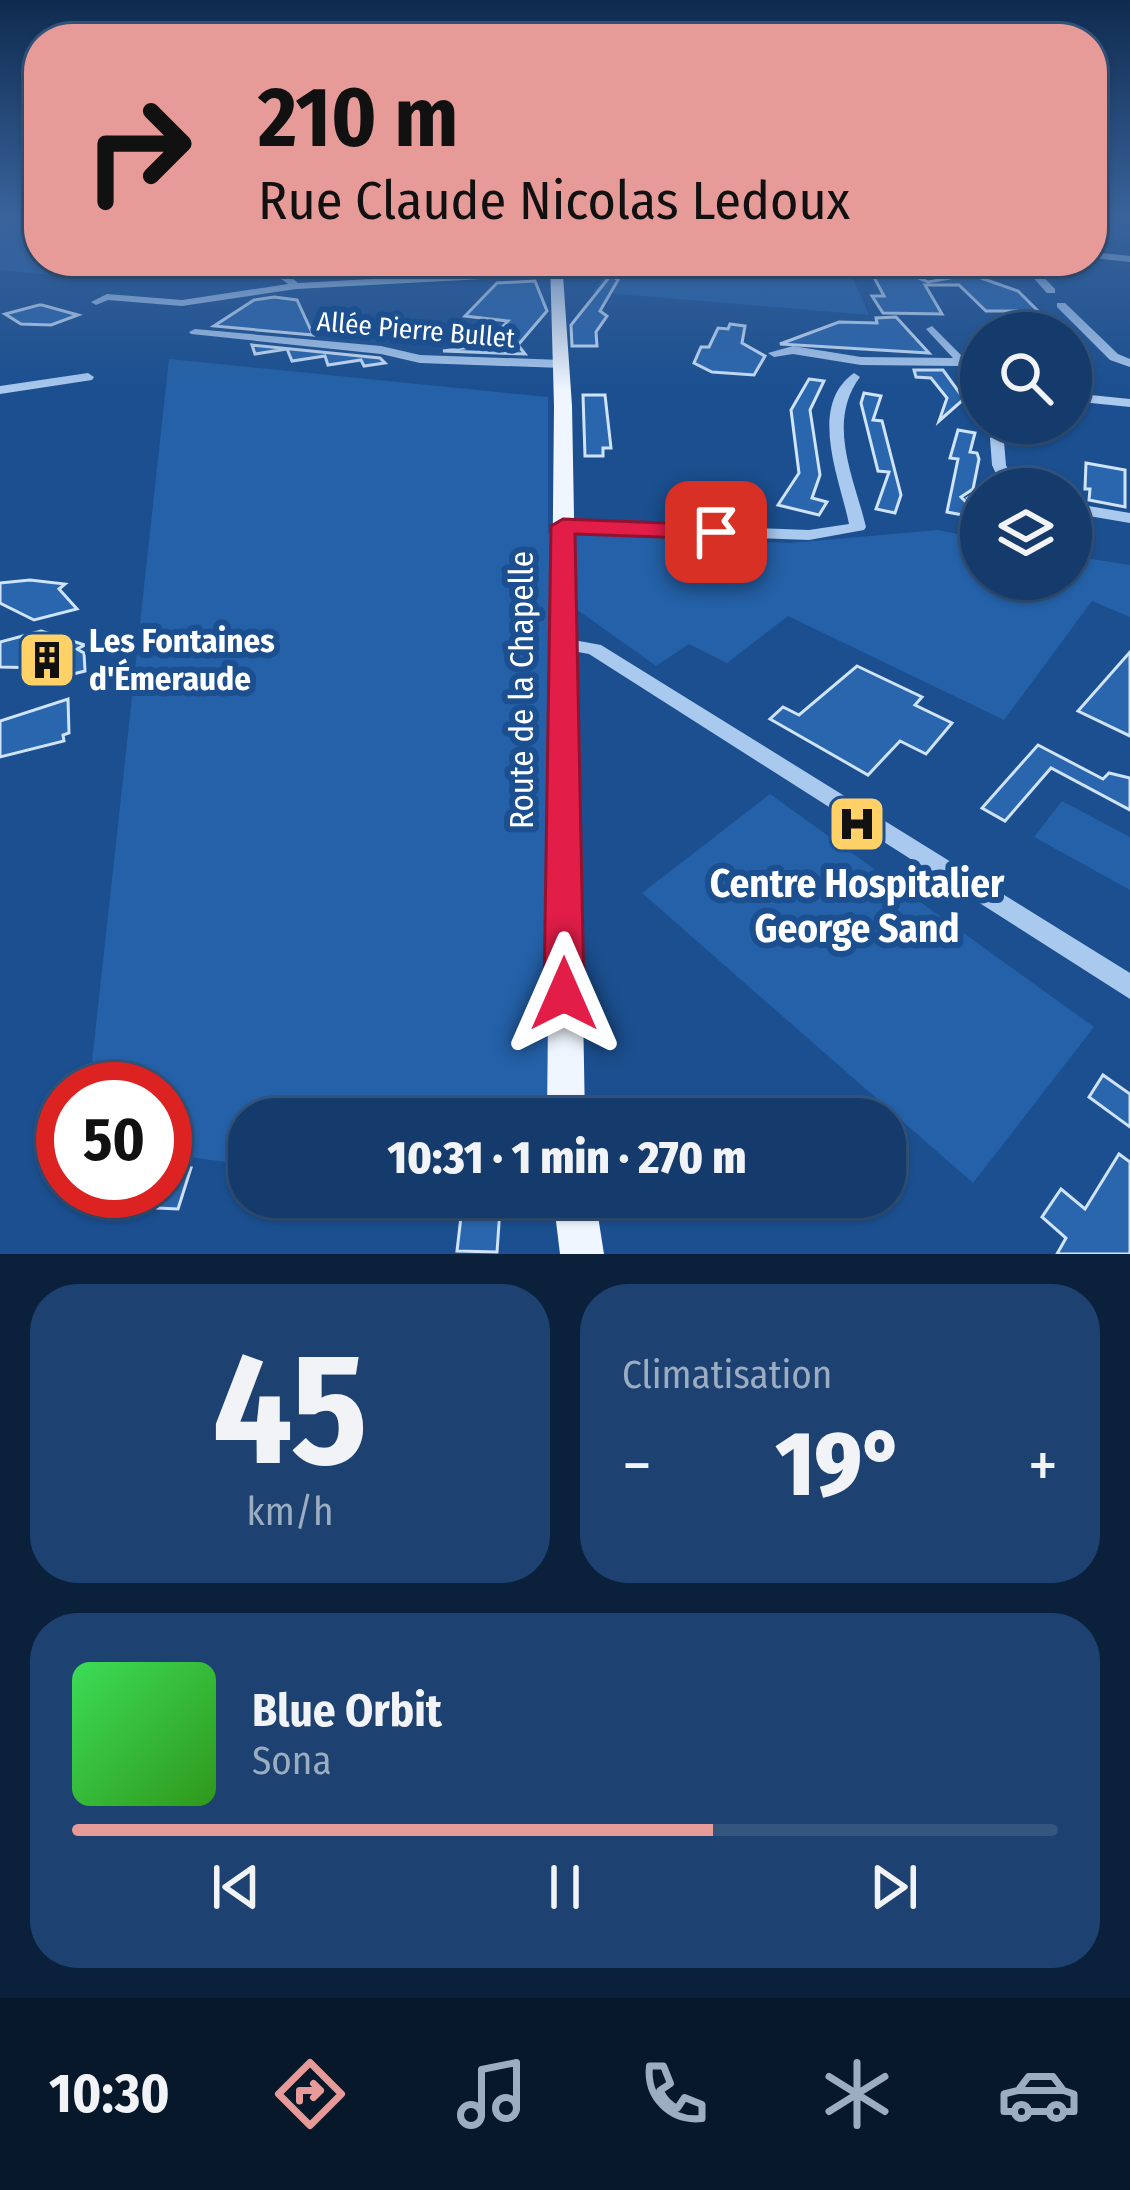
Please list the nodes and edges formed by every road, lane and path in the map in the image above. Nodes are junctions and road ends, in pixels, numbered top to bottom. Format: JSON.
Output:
{"nodes":[{"id":1,"x":286,"y":276,"type":"edge"},
{"id":2,"x":432,"y":276,"type":"edge"},
{"id":3,"x":557,"y":276,"type":"edge"},
{"id":4,"x":1037,"y":276,"type":"edge"},
{"id":5,"x":296,"y":286,"type":"junction"},
{"id":6,"x":1051,"y":292,"type":"dead end"},
{"id":7,"x":96,"y":302,"type":"dead end"},
{"id":8,"x":1061,"y":305,"type":"dead end"},
{"id":9,"x":932,"y":329,"type":"dead end"},
{"id":10,"x":196,"y":332,"type":"dead end"},
{"id":11,"x":773,"y":353,"type":"dead end"},
{"id":12,"x":959,"y":362,"type":"joint"},
{"id":13,"x":1126,"y":362,"type":"edge"},
{"id":14,"x":562,"y":364,"type":"junction"},
{"id":15,"x":88,"y":377,"type":"dead end"},
{"id":16,"x":854,"y":377,"type":"dead end"},
{"id":17,"x":1130,"y":382,"type":"edge"},
{"id":18,"x":0,"y":390,"type":"edge"},
{"id":19,"x":1092,"y":399,"type":"edge"},
{"id":20,"x":1130,"y":403,"type":"edge"},
{"id":21,"x":1092,"y":512,"type":"edge"},
{"id":22,"x":1130,"y":518,"type":"edge"},
{"id":23,"x":563,"y":526,"type":"junction"},
{"id":24,"x":563,"y":644,"type":"junction"},
{"id":25,"x":1130,"y":987,"type":"edge"},
{"id":26,"x":566,"y":1098,"type":"edge"},
{"id":27,"x":577,"y":1218,"type":"edge"},
{"id":28,"x":582,"y":1254,"type":"edge"}],
"edges":[{"from":1,"to":5,"type":"street"},
{"from":2,"to":5,"type":"street"},
{"from":3,"to":14,"type":"main road","name":"Route de la Chapelle"},
{"from":4,"to":6,"type":"street"},
{"from":5,"to":7,"type":"street"},
{"from":8,"to":13,"type":"street"},
{"from":9,"to":12,"type":"street"},
{"from":10,"to":14,"type":"street","name":"Allée Pierre Bullet"},
{"from":11,"to":12,"type":"street"},
{"from":13,"to":17,"type":"street"},
{"from":14,"to":23,"type":"main road","name":"Route de la Chapelle"},
{"from":15,"to":18,"type":"street"},
{"from":16,"to":23,"type":"street"},
{"from":19,"to":20,"type":"street"},
{"from":21,"to":22,"type":"street"},
{"from":23,"to":24,"type":"main road","name":"Route de la Chapelle"},
{"from":24,"to":25,"type":"street"},
{"from":24,"to":26,"type":"main road","name":"Route de la Chapelle"},
{"from":27,"to":28,"type":"main road"}]}
